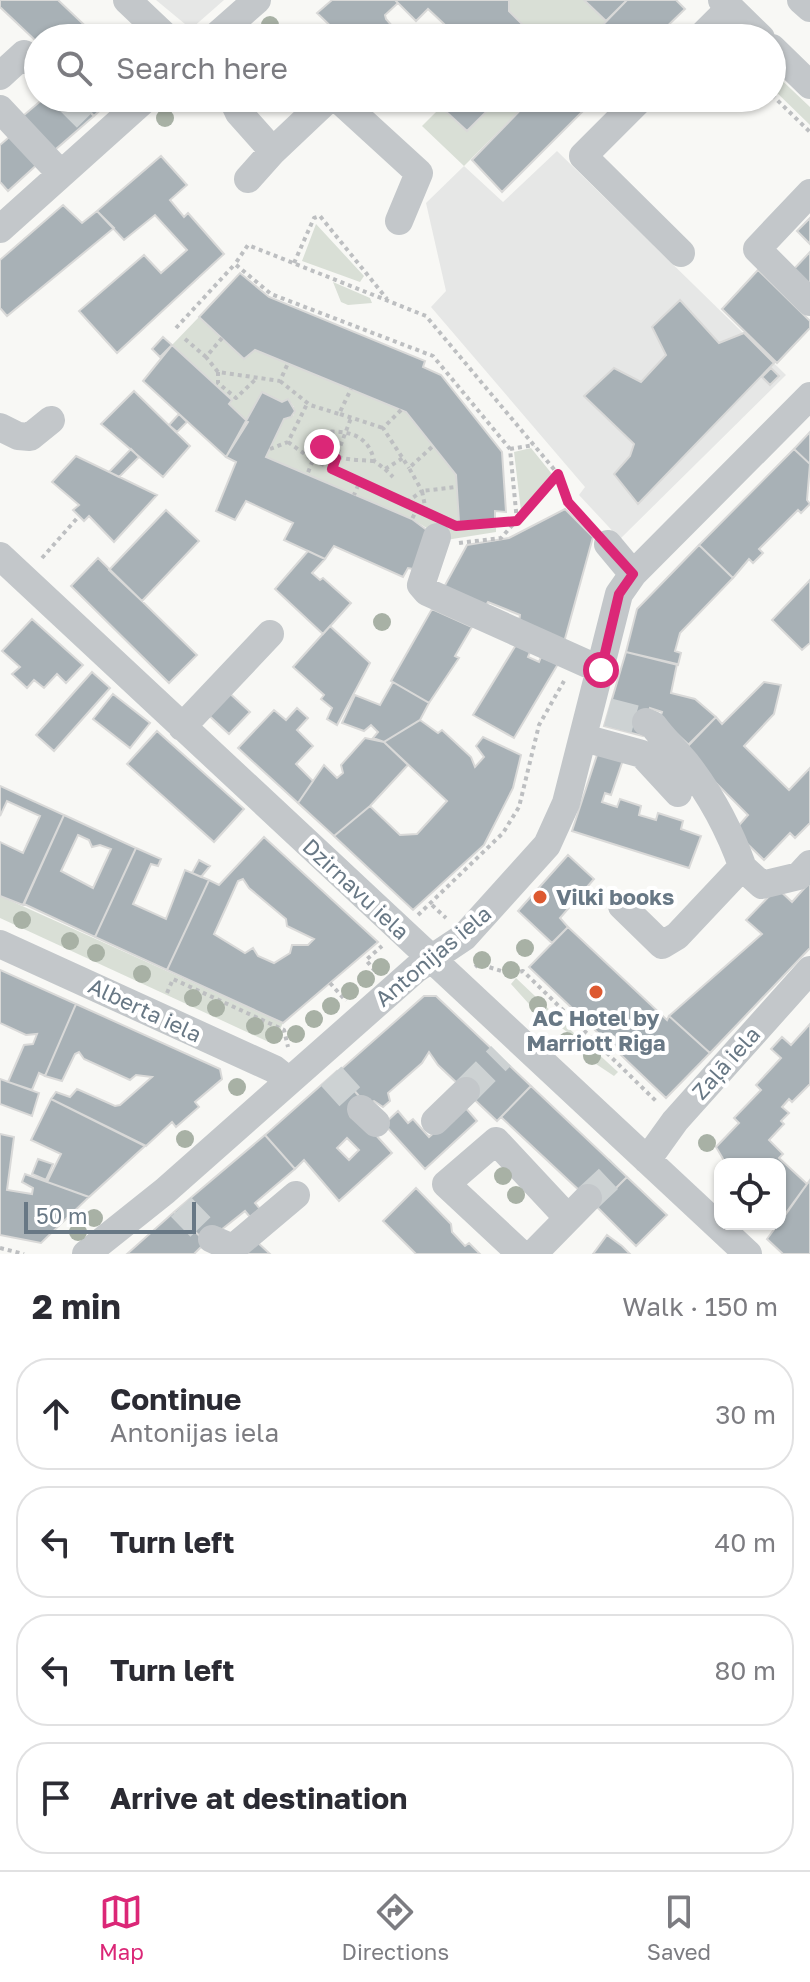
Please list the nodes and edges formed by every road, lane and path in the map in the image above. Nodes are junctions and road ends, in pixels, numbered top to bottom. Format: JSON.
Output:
{"nodes":[{"id":1,"x":127,"y":0,"type":"edge"},
{"id":2,"x":257,"y":0,"type":"edge"},
{"id":3,"x":801,"y":0,"type":"edge"},
{"id":4,"x":726,"y":4,"type":"edge"},
{"id":5,"x":810,"y":8,"type":"edge"},
{"id":6,"x":152,"y":24,"type":"edge"},
{"id":7,"x":230,"y":24,"type":"edge"},
{"id":8,"x":711,"y":24,"type":"edge"},
{"id":9,"x":747,"y":24,"type":"edge"},
{"id":10,"x":24,"y":54,"type":"edge"},
{"id":11,"x":786,"y":62,"type":"edge"},
{"id":12,"x":0,"y":76,"type":"edge"},
{"id":13,"x":810,"y":85,"type":"edge"},
{"id":14,"x":786,"y":109,"type":"edge"},
{"id":15,"x":123,"y":112,"type":"edge"},
{"id":16,"x":239,"y":112,"type":"edge"},
{"id":17,"x":314,"y":112,"type":"edge"},
{"id":18,"x":352,"y":112,"type":"edge"},
{"id":19,"x":627,"y":112,"type":"edge"},
{"id":20,"x":3,"y":118,"type":"edge"},
{"id":21,"x":810,"y":132,"type":"edge"},
{"id":22,"x":273,"y":151,"type":"junction"},
{"id":23,"x":61,"y":174,"type":"junction"},
{"id":24,"x":248,"y":179,"type":"dead end"},
{"id":25,"x":810,"y":193,"type":"edge"},
{"id":26,"x":6,"y":211,"type":"edge"},
{"id":27,"x":399,"y":221,"type":"dead end"},
{"id":28,"x":681,"y":253,"type":"dead end"},
{"id":29,"x":294,"y":263,"type":"junction"},
{"id":30,"x":235,"y":264,"type":"junction"},
{"id":31,"x":388,"y":300,"type":"junction"},
{"id":32,"x":810,"y":302,"type":"edge"},
{"id":33,"x":176,"y":328,"type":"dead end"},
{"id":34,"x":222,"y":338,"type":"dead end"},
{"id":35,"x":185,"y":339,"type":"dead end"},
{"id":36,"x":206,"y":357,"type":"junction"},
{"id":37,"x":288,"y":363,"type":"dead end"},
{"id":38,"x":218,"y":372,"type":"junction"},
{"id":39,"x":257,"y":378,"type":"junction"},
{"id":40,"x":280,"y":381,"type":"junction"},
{"id":41,"x":351,"y":389,"type":"dead end"},
{"id":42,"x":810,"y":396,"type":"edge"},
{"id":43,"x":308,"y":403,"type":"junction"},
{"id":44,"x":401,"y":410,"type":"dead end"},
{"id":45,"x":338,"y":413,"type":"junction"},
{"id":46,"x":351,"y":418,"type":"junction"},
{"id":47,"x":51,"y":420,"type":"dead end"},
{"id":48,"x":0,"y":427,"type":"edge"},
{"id":49,"x":383,"y":428,"type":"junction"},
{"id":50,"x":345,"y":434,"type":"junction"},
{"id":51,"x":288,"y":442,"type":"junction"},
{"id":52,"x":534,"y":445,"type":"junction"},
{"id":53,"x":433,"y":446,"type":"dead end"},
{"id":54,"x":270,"y":449,"type":"dead end"},
{"id":55,"x":510,"y":449,"type":"junction"},
{"id":56,"x":336,"y":458,"type":"junction"},
{"id":57,"x":403,"y":458,"type":"junction"},
{"id":58,"x":313,"y":460,"type":"junction"},
{"id":59,"x":374,"y":461,"type":"junction"},
{"id":60,"x":409,"y":468,"type":"junction"},
{"id":61,"x":332,"y":469,"type":"junction"},
{"id":62,"x":385,"y":469,"type":"junction"},
{"id":63,"x":558,"y":474,"type":"junction"},
{"id":64,"x":307,"y":475,"type":"dead end"},
{"id":65,"x":393,"y":477,"type":"dead end"},
{"id":66,"x":360,"y":481,"type":"junction"},
{"id":67,"x":456,"y":487,"type":"dead end"},
{"id":68,"x":422,"y":491,"type":"junction"},
{"id":69,"x":354,"y":495,"type":"dead end"},
{"id":70,"x":407,"y":502,"type":"junction"},
{"id":71,"x":418,"y":507,"type":"junction"},
{"id":72,"x":426,"y":511,"type":"junction"},
{"id":73,"x":79,"y":516,"type":"dead end"},
{"id":74,"x":412,"y":519,"type":"dead end"},
{"id":75,"x":517,"y":521,"type":"junction"},
{"id":76,"x":440,"y":531,"type":"junction"},
{"id":77,"x":608,"y":544,"type":"joint"},
{"id":78,"x":0,"y":556,"type":"edge"},
{"id":79,"x":42,"y":558,"type":"dead end"},
{"id":80,"x":633,"y":574,"type":"junction"},
{"id":81,"x":270,"y":634,"type":"dead end"},
{"id":82,"x":589,"y":664,"type":"junction"},
{"id":83,"x":646,"y":722,"type":"tunnel mouth"},
{"id":84,"x":182,"y":727,"type":"junction"},
{"id":85,"x":584,"y":738,"type":"junction"},
{"id":86,"x":678,"y":793,"type":"dead end"},
{"id":87,"x":810,"y":864,"type":"edge"},
{"id":88,"x":743,"y":868,"type":"junction"},
{"id":89,"x":432,"y":904,"type":"junction"},
{"id":90,"x":622,"y":906,"type":"dead end"},
{"id":91,"x":416,"y":917,"type":"dead end"},
{"id":92,"x":451,"y":923,"type":"dead end"},
{"id":93,"x":0,"y":944,"type":"edge"},
{"id":94,"x":430,"y":958,"type":"junction"},
{"id":95,"x":479,"y":964,"type":"dead end"},
{"id":96,"x":810,"y":970,"type":"edge"},
{"id":97,"x":330,"y":983,"type":"dead end"},
{"id":98,"x":350,"y":1006,"type":"dead end"},
{"id":99,"x":157,"y":1016,"type":"junction"},
{"id":100,"x":306,"y":1068,"type":"junction"},
{"id":101,"x":466,"y":1091,"type":"tunnel mouth"},
{"id":102,"x":663,"y":1108,"type":"dead end"},
{"id":103,"x":435,"y":1121,"type":"dead end"},
{"id":104,"x":634,"y":1160,"type":"junction"},
{"id":105,"x":296,"y":1195,"type":"dead end"},
{"id":106,"x":206,"y":1247,"type":"edge"},
{"id":107,"x":0,"y":1248,"type":"edge"},
{"id":108,"x":24,"y":1254,"type":"edge"},
{"id":109,"x":86,"y":1254,"type":"edge"},
{"id":110,"x":521,"y":1254,"type":"edge"},
{"id":111,"x":533,"y":1254,"type":"edge"},
{"id":112,"x":748,"y":1254,"type":"edge"}],
"edges":[{"from":1,"to":6,"type":"street"},
{"from":2,"to":7,"type":"street"},
{"from":3,"to":5,"type":"street"},
{"from":4,"to":8,"type":"street"},
{"from":4,"to":9,"type":"street"},
{"from":10,"to":12,"type":"street"},
{"from":11,"to":13,"type":"street"},
{"from":14,"to":21,"type":"path"},
{"from":15,"to":23,"type":"street"},
{"from":16,"to":22,"type":"street"},
{"from":17,"to":22,"type":"street"},
{"from":18,"to":27,"type":"street"},
{"from":19,"to":28,"type":"street"},
{"from":20,"to":23,"type":"street"},
{"from":22,"to":24,"type":"street"},
{"from":23,"to":26,"type":"street"},
{"from":25,"to":32,"type":"street"},
{"from":29,"to":30,"type":"path"},
{"from":29,"to":31,"type":"path"},
{"from":29,"to":31,"type":"path"},
{"from":30,"to":33,"type":"path"},
{"from":30,"to":55,"type":"path"},
{"from":31,"to":52,"type":"path"},
{"from":34,"to":36,"type":"path"},
{"from":35,"to":36,"type":"path"},
{"from":36,"to":38,"type":"path"},
{"from":37,"to":40,"type":"path"},
{"from":38,"to":39,"type":"path"},
{"from":38,"to":39,"type":"path"},
{"from":39,"to":40,"type":"path"},
{"from":40,"to":43,"type":"path"},
{"from":41,"to":45,"type":"path"},
{"from":42,"to":80,"type":"street","name":"Antonijas iela"},
{"from":43,"to":45,"type":"path"},
{"from":43,"to":51,"type":"path"},
{"from":44,"to":49,"type":"path"},
{"from":45,"to":46,"type":"path"},
{"from":46,"to":49,"type":"path"},
{"from":46,"to":50,"type":"path"},
{"from":47,"to":48,"type":"street"},
{"from":49,"to":57,"type":"path"},
{"from":50,"to":56,"type":"path"},
{"from":50,"to":56,"type":"path"},
{"from":50,"to":59,"type":"path"},
{"from":51,"to":54,"type":"path"},
{"from":51,"to":58,"type":"path"},
{"from":52,"to":55,"type":"path"},
{"from":52,"to":63,"type":"path"},
{"from":53,"to":60,"type":"path"},
{"from":55,"to":75,"type":"path"},
{"from":56,"to":59,"type":"path"},
{"from":56,"to":61,"type":"path"},
{"from":57,"to":60,"type":"path"},
{"from":57,"to":62,"type":"path"},
{"from":58,"to":61,"type":"path"},
{"from":58,"to":64,"type":"path"},
{"from":59,"to":62,"type":"path"},
{"from":60,"to":68,"type":"path"},
{"from":61,"to":66,"type":"path"},
{"from":62,"to":65,"type":"path"},
{"from":63,"to":75,"type":"path"},
{"from":63,"to":77,"type":"path"},
{"from":66,"to":69,"type":"path"},
{"from":66,"to":70,"type":"path"},
{"from":67,"to":68,"type":"path"},
{"from":68,"to":70,"type":"path"},
{"from":68,"to":72,"type":"path"},
{"from":70,"to":71,"type":"path"},
{"from":71,"to":72,"type":"path"},
{"from":71,"to":74,"type":"path"},
{"from":72,"to":76,"type":"path"},
{"from":73,"to":79,"type":"path"},
{"from":75,"to":76,"type":"path"},
{"from":75,"to":76,"type":"path"},
{"from":76,"to":82,"type":"street"},
{"from":77,"to":80,"type":"street"},
{"from":78,"to":84,"type":"street","name":"Dzirnavu iela"},
{"from":80,"to":82,"type":"street","name":"Antonijas iela"},
{"from":81,"to":84,"type":"street"},
{"from":82,"to":85,"type":"street","name":"Antonijas iela"},
{"from":82,"to":89,"type":"path"},
{"from":83,"to":88,"type":"street"},
{"from":84,"to":94,"type":"street","name":"Dzirnavu iela"},
{"from":85,"to":86,"type":"street"},
{"from":85,"to":94,"type":"street","name":"Antonijas iela"},
{"from":87,"to":88,"type":"street"},
{"from":88,"to":90,"type":"street"},
{"from":89,"to":91,"type":"path"},
{"from":89,"to":92,"type":"path"},
{"from":93,"to":99,"type":"street","name":"Alberta iela"},
{"from":94,"to":100,"type":"street","name":"Antonijas iela"},
{"from":94,"to":104,"type":"street","name":"Dzirnavu iela"},
{"from":95,"to":102,"type":"path"},
{"from":96,"to":104,"type":"street","name":"Zaļā iela"},
{"from":97,"to":98,"type":"path"},
{"from":99,"to":100,"type":"street","name":"Alberta iela"},
{"from":99,"to":100,"type":"path"},
{"from":100,"to":109,"type":"street","name":"Antonijas iela"},
{"from":101,"to":103,"type":"street"},
{"from":104,"to":112,"type":"street","name":"Dzirnavu iela"},
{"from":105,"to":106,"type":"street"},
{"from":107,"to":108,"type":"path"},
{"from":110,"to":111,"type":"street"}]}
